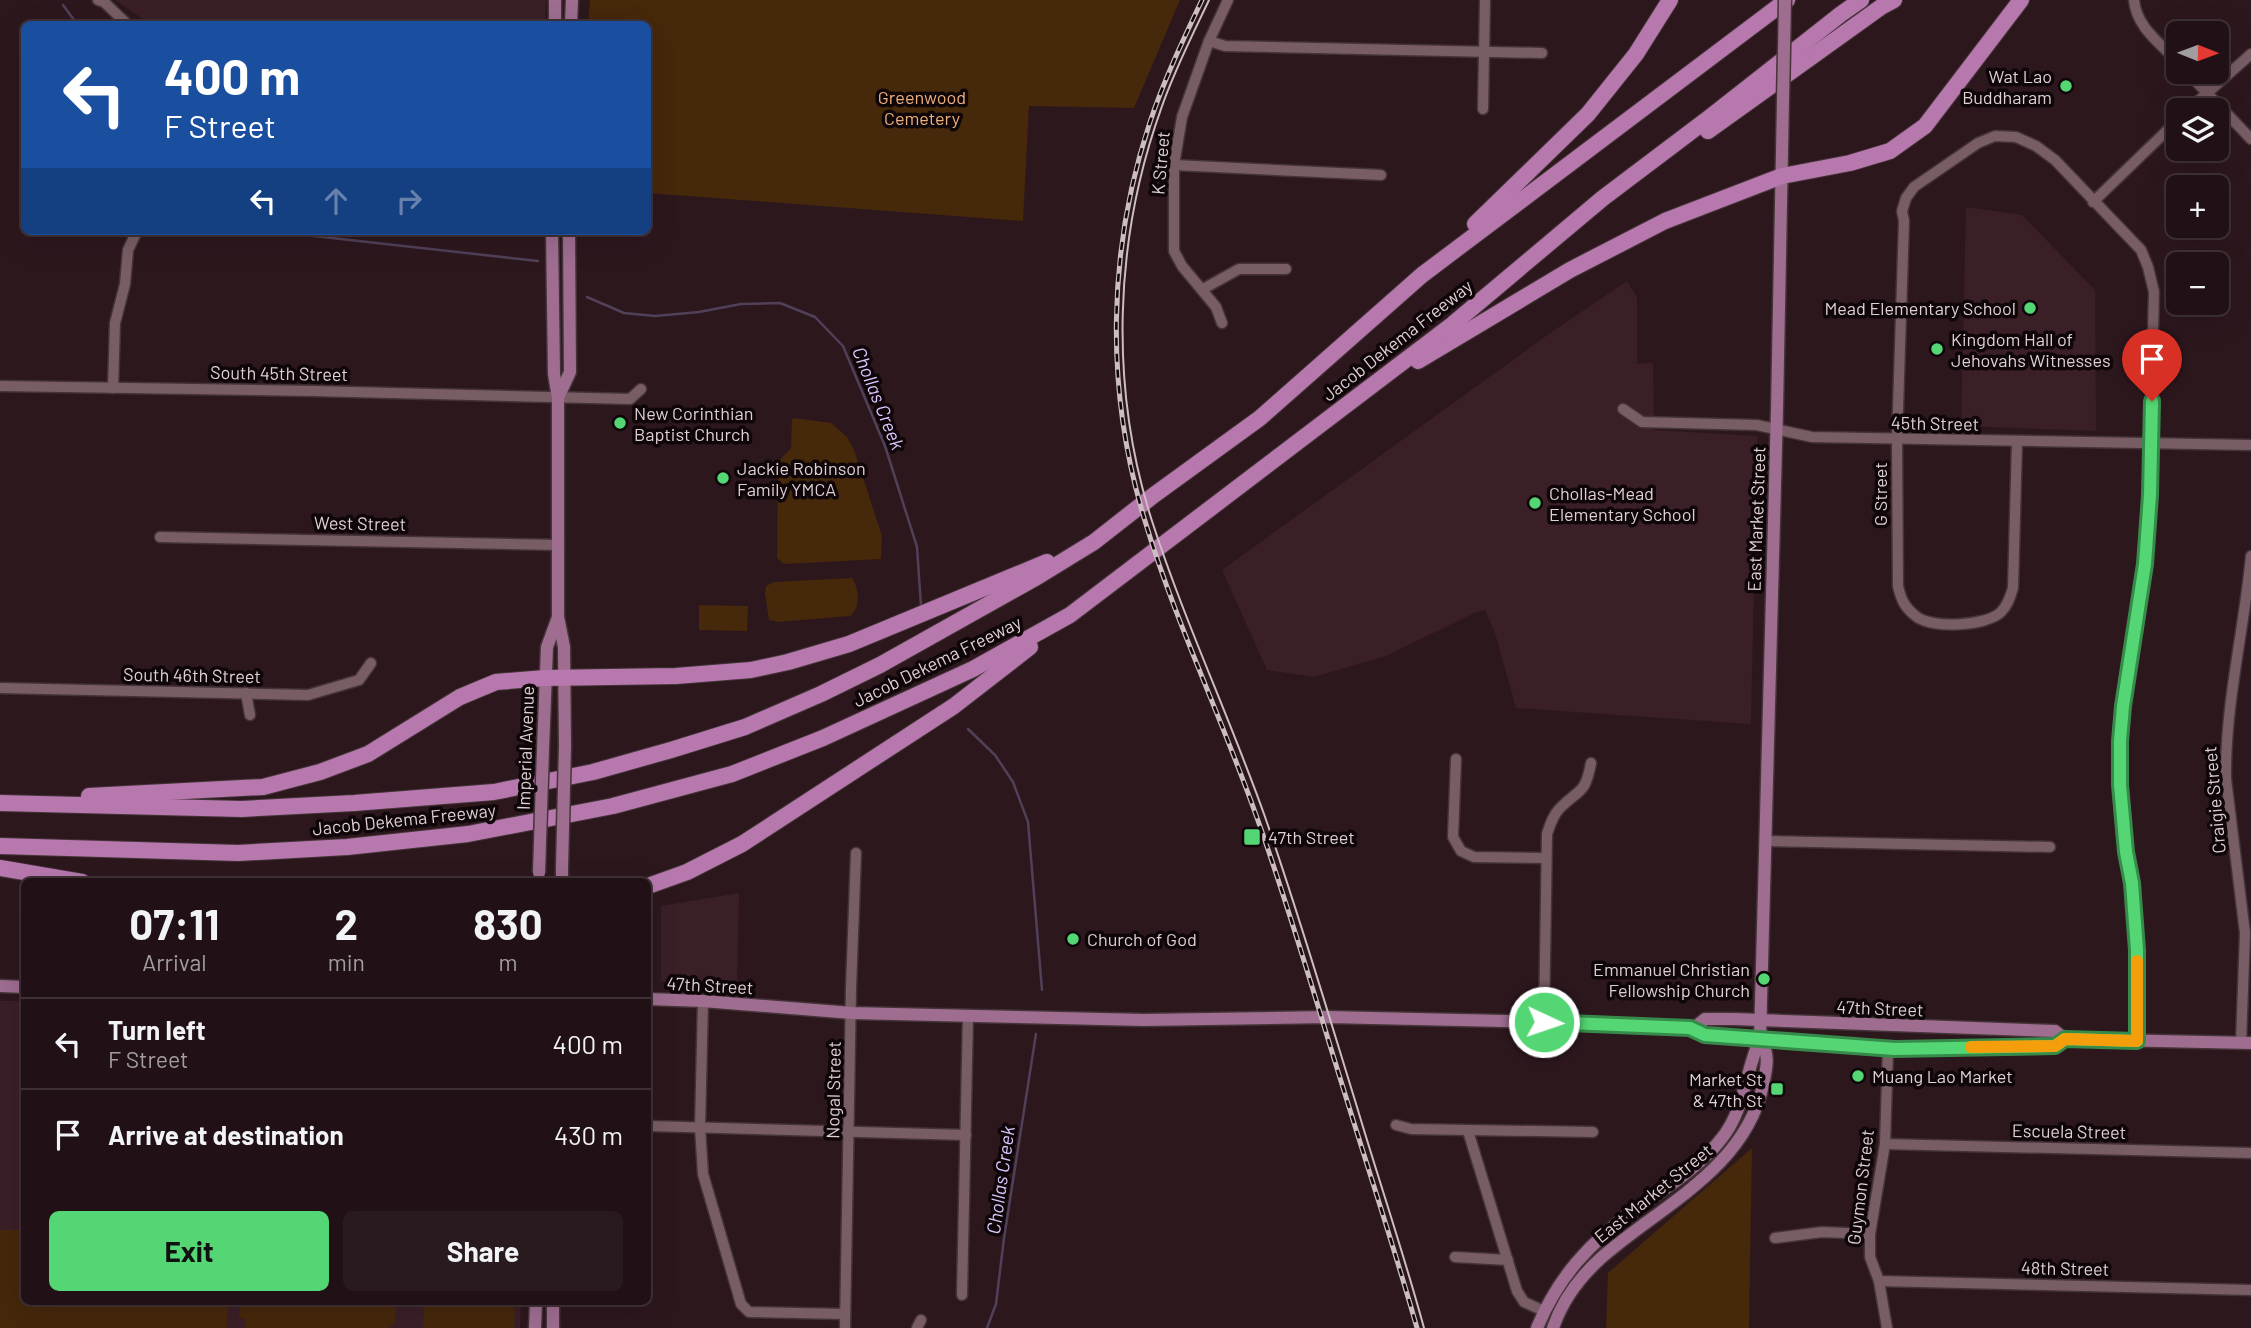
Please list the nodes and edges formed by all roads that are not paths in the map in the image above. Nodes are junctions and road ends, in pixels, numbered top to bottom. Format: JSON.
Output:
{"nodes":[{"id":1,"x":99,"y":0,"type":"edge"},
{"id":2,"x":555,"y":0,"type":"edge"},
{"id":3,"x":572,"y":0,"type":"edge"},
{"id":4,"x":1228,"y":0,"type":"edge"},
{"id":5,"x":1485,"y":0,"type":"edge"},
{"id":6,"x":1670,"y":0,"type":"edge"},
{"id":7,"x":1786,"y":0,"type":"edge"},
{"id":8,"x":1861,"y":0,"type":"edge"},
{"id":9,"x":1894,"y":0,"type":"edge"},
{"id":10,"x":2021,"y":0,"type":"edge"},
{"id":11,"x":2134,"y":0,"type":"edge"},
{"id":12,"x":124,"y":21,"type":"edge"},
{"id":13,"x":555,"y":21,"type":"edge"},
{"id":14,"x":571,"y":21,"type":"edge"},
{"id":15,"x":1209,"y":41,"type":"junction"},
{"id":16,"x":2166,"y":49,"type":"edge"},
{"id":17,"x":1484,"y":52,"type":"junction"},
{"id":18,"x":1542,"y":53,"type":"dead end"},
{"id":19,"x":2251,"y":54,"type":"edge"},
{"id":20,"x":2199,"y":84,"type":"edge"},
{"id":21,"x":2207,"y":92,"type":"junction"},
{"id":22,"x":2201,"y":98,"type":"edge"},
{"id":23,"x":1483,"y":110,"type":"dead end"},
{"id":24,"x":2166,"y":132,"type":"edge"},
{"id":25,"x":2251,"y":139,"type":"edge"},
{"id":26,"x":1174,"y":165,"type":"junction"},
{"id":27,"x":1381,"y":174,"type":"dead end"},
{"id":28,"x":1782,"y":176,"type":"junction"},
{"id":29,"x":1603,"y":198,"type":"junction"},
{"id":30,"x":2093,"y":202,"type":"junction"},
{"id":31,"x":135,"y":235,"type":"edge"},
{"id":32,"x":552,"y":235,"type":"edge"},
{"id":33,"x":569,"y":235,"type":"edge"},
{"id":34,"x":1286,"y":269,"type":"dead end"},
{"id":35,"x":1422,"y":275,"type":"junction"},
{"id":36,"x":1202,"y":289,"type":"junction"},
{"id":37,"x":1222,"y":323,"type":"dead end"},
{"id":38,"x":0,"y":386,"type":"edge"},
{"id":39,"x":113,"y":388,"type":"junction"},
{"id":40,"x":641,"y":389,"type":"dead end"},
{"id":41,"x":558,"y":398,"type":"junction"},
{"id":42,"x":1344,"y":405,"type":"junction"},
{"id":43,"x":1623,"y":409,"type":"dead end"},
{"id":44,"x":1776,"y":429,"type":"junction"},
{"id":45,"x":1898,"y":440,"type":"junction"},
{"id":46,"x":2017,"y":442,"type":"junction"},
{"id":47,"x":2151,"y":443,"type":"junction"},
{"id":48,"x":2251,"y":445,"type":"edge"},
{"id":49,"x":160,"y":537,"type":"dead end"},
{"id":50,"x":1094,"y":542,"type":"junction"},
{"id":51,"x":559,"y":545,"type":"junction"},
{"id":52,"x":2251,"y":556,"type":"edge"},
{"id":53,"x":1070,"y":615,"type":"junction"},
{"id":54,"x":558,"y":617,"type":"junction"},
{"id":55,"x":371,"y":663,"type":"dead end"},
{"id":56,"x":545,"y":678,"type":"junction"},
{"id":57,"x":565,"y":678,"type":"junction"},
{"id":58,"x":0,"y":688,"type":"edge"},
{"id":59,"x":246,"y":693,"type":"junction"},
{"id":60,"x":250,"y":715,"type":"dead end"},
{"id":61,"x":1456,"y":759,"type":"dead end"},
{"id":62,"x":1591,"y":763,"type":"dead end"},
{"id":63,"x":0,"y":802,"type":"edge"},
{"id":64,"x":1765,"y":841,"type":"junction"},
{"id":65,"x":0,"y":846,"type":"edge"},
{"id":66,"x":2050,"y":847,"type":"dead end"},
{"id":67,"x":856,"y":853,"type":"dead end"},
{"id":68,"x":1546,"y":858,"type":"junction"},
{"id":69,"x":0,"y":868,"type":"edge"},
{"id":70,"x":539,"y":877,"type":"edge"},
{"id":71,"x":59,"y":878,"type":"edge"},
{"id":72,"x":562,"y":878,"type":"edge"},
{"id":73,"x":651,"y":885,"type":"edge"},
{"id":74,"x":0,"y":986,"type":"edge"},
{"id":75,"x":21,"y":987,"type":"edge"},
{"id":76,"x":651,"y":999,"type":"edge"},
{"id":77,"x":703,"y":1001,"type":"junction"},
{"id":78,"x":852,"y":1013,"type":"junction"},
{"id":79,"x":968,"y":1015,"type":"junction"},
{"id":80,"x":1761,"y":1021,"type":"junction"},
{"id":81,"x":1544,"y":1022,"type":"junction"},
{"id":82,"x":1694,"y":1028,"type":"junction"},
{"id":83,"x":1760,"y":1039,"type":"junction"},
{"id":84,"x":2065,"y":1039,"type":"junction"},
{"id":85,"x":2137,"y":1041,"type":"junction"},
{"id":86,"x":2246,"y":1043,"type":"edge"},
{"id":87,"x":1888,"y":1049,"type":"junction"},
{"id":88,"x":1396,"y":1125,"type":"dead end"},
{"id":89,"x":651,"y":1126,"type":"edge"},
{"id":90,"x":700,"y":1127,"type":"junction"},
{"id":91,"x":1468,"y":1131,"type":"junction"},
{"id":92,"x":849,"y":1132,"type":"junction"},
{"id":93,"x":1592,"y":1132,"type":"dead end"},
{"id":94,"x":966,"y":1135,"type":"junction"},
{"id":95,"x":1885,"y":1144,"type":"junction"},
{"id":96,"x":2251,"y":1153,"type":"edge"},
{"id":97,"x":1870,"y":1234,"type":"junction"},
{"id":98,"x":1775,"y":1238,"type":"dead end"},
{"id":99,"x":1455,"y":1257,"type":"dead end"},
{"id":100,"x":1508,"y":1260,"type":"junction"},
{"id":101,"x":1879,"y":1281,"type":"junction"},
{"id":102,"x":2251,"y":1290,"type":"edge"},
{"id":103,"x":962,"y":1295,"type":"dead end"},
{"id":104,"x":536,"y":1305,"type":"edge"},
{"id":105,"x":553,"y":1305,"type":"edge"},
{"id":106,"x":1544,"y":1311,"type":"junction"},
{"id":107,"x":845,"y":1314,"type":"junction"},
{"id":108,"x":535,"y":1328,"type":"edge"},
{"id":109,"x":553,"y":1328,"type":"edge"},
{"id":110,"x":845,"y":1328,"type":"edge"},
{"id":111,"x":1537,"y":1328,"type":"edge"},
{"id":112,"x":1544,"y":1328,"type":"edge"},
{"id":113,"x":1553,"y":1328,"type":"edge"},
{"id":114,"x":1887,"y":1328,"type":"edge"}],
"edges":[{"from":1,"to":12,"type":"street"},
{"from":2,"to":13,"type":"main road"},
{"from":3,"to":14,"type":"main road"},
{"from":4,"to":15,"type":"street","name":"K Street"},
{"from":5,"to":17,"type":"street"},
{"from":6,"to":35,"type":"highway"},
{"from":7,"to":28,"type":"main road","name":"East Market Street","bridge":true},
{"from":7,"to":35,"type":"highway","name":"Jacob Dekema Freeway"},
{"from":8,"to":29,"type":"highway","name":"Jacob Dekema Freeway"},
{"from":9,"to":29,"type":"highway"},
{"from":10,"to":28,"type":"highway"},
{"from":11,"to":16,"type":"street"},
{"from":15,"to":17,"type":"street"},
{"from":15,"to":26,"type":"street","name":"K Street"},
{"from":17,"to":18,"type":"street"},
{"from":17,"to":23,"type":"street"},
{"from":19,"to":21,"type":"street"},
{"from":20,"to":21,"type":"street"},
{"from":21,"to":22,"type":"street"},
{"from":21,"to":25,"type":"street"},
{"from":24,"to":30,"type":"street"},
{"from":26,"to":27,"type":"street"},
{"from":26,"to":36,"type":"street","name":"K Street"},
{"from":28,"to":42,"type":"highway"},
{"from":28,"to":44,"type":"main road","name":"East Market Street"},
{"from":29,"to":42,"type":"highway","name":"Jacob Dekema Freeway"},
{"from":30,"to":45,"type":"street","name":"G Street"},
{"from":30,"to":47,"type":"street"},
{"from":31,"to":39,"type":"street"},
{"from":32,"to":41,"type":"main road","name":"Imperial Avenue"},
{"from":33,"to":41,"type":"main road","name":"Imperial Avenue"},
{"from":34,"to":36,"type":"street"},
{"from":35,"to":50,"type":"highway","name":"Jacob Dekema Freeway"},
{"from":36,"to":37,"type":"street","name":"K Street"},
{"from":38,"to":39,"type":"street","name":"South 45th Street"},
{"from":39,"to":41,"type":"street","name":"South 45th Street"},
{"from":40,"to":41,"type":"street","name":"South 45th Street"},
{"from":41,"to":51,"type":"main road","name":"Imperial Avenue"},
{"from":42,"to":53,"type":"highway","name":"Jacob Dekema Freeway"},
{"from":43,"to":44,"type":"street","name":"45th Street"},
{"from":44,"to":45,"type":"street","name":"45th Street"},
{"from":44,"to":64,"type":"main road","name":"East Market Street"},
{"from":45,"to":46,"type":"street","name":"45th Street"},
{"from":45,"to":46,"type":"street","name":"G Street"},
{"from":46,"to":47,"type":"street","name":"45th Street"},
{"from":47,"to":48,"type":"street","name":"45th Street"},
{"from":47,"to":85,"type":"street"},
{"from":49,"to":51,"type":"street","name":"West Street"},
{"from":50,"to":57,"type":"highway"},
{"from":50,"to":63,"type":"highway","name":"Jacob Dekema Freeway"},
{"from":51,"to":54,"type":"main road","name":"Imperial Avenue"},
{"from":52,"to":86,"type":"street","name":"Craigie Street"},
{"from":53,"to":65,"type":"highway","name":"Jacob Dekema Freeway"},
{"from":53,"to":73,"type":"highway"},
{"from":54,"to":56,"type":"main road","name":"Imperial Avenue"},
{"from":54,"to":57,"type":"main road","name":"Imperial Avenue"},
{"from":55,"to":59,"type":"street","name":"South 46th Street"},
{"from":56,"to":57,"type":"highway"},
{"from":56,"to":63,"type":"highway"},
{"from":56,"to":70,"type":"main road","name":"Imperial Avenue","bridge":true},
{"from":57,"to":72,"type":"main road","name":"Imperial Avenue","bridge":true},
{"from":58,"to":59,"type":"street","name":"South 46th Street"},
{"from":59,"to":60,"type":"street"},
{"from":61,"to":68,"type":"street"},
{"from":62,"to":68,"type":"street"},
{"from":64,"to":66,"type":"street"},
{"from":64,"to":80,"type":"main road","name":"East Market Street"},
{"from":67,"to":78,"type":"street","name":"Nogal Street"},
{"from":68,"to":81,"type":"street"},
{"from":69,"to":71,"type":"highway"},
{"from":74,"to":75,"type":"main road"},
{"from":76,"to":77,"type":"main road","name":"47th Street"},
{"from":77,"to":78,"type":"main road","name":"47th Street"},
{"from":77,"to":90,"type":"street"},
{"from":78,"to":79,"type":"main road","name":"47th Street"},
{"from":78,"to":92,"type":"street","name":"Nogal Street"},
{"from":79,"to":81,"type":"main road","name":"47th Street"},
{"from":79,"to":94,"type":"street"},
{"from":80,"to":82,"type":"main road","name":"47th Street"},
{"from":80,"to":83,"type":"main road","name":"East Market Street"},
{"from":80,"to":84,"type":"main road","name":"47th Street"},
{"from":81,"to":82,"type":"main road","name":"47th Street"},
{"from":82,"to":83,"type":"main road","name":"47th Street"},
{"from":83,"to":87,"type":"main road","name":"47th Street"},
{"from":83,"to":106,"type":"main road","name":"East Market Street"},
{"from":83,"to":113,"type":"main road","name":"East Market Street"},
{"from":84,"to":85,"type":"main road","name":"47th Street"},
{"from":84,"to":87,"type":"main road","name":"47th Street"},
{"from":85,"to":86,"type":"main road","name":"47th Street"},
{"from":87,"to":95,"type":"street","name":"Guymon Street"},
{"from":88,"to":91,"type":"street"},
{"from":89,"to":90,"type":"street"},
{"from":90,"to":92,"type":"street"},
{"from":90,"to":107,"type":"street"},
{"from":91,"to":93,"type":"street"},
{"from":91,"to":100,"type":"street"},
{"from":92,"to":94,"type":"street"},
{"from":92,"to":107,"type":"street","name":"Nogal Street"},
{"from":94,"to":103,"type":"street"},
{"from":95,"to":96,"type":"street","name":"Escuela Street"},
{"from":95,"to":97,"type":"street","name":"Guymon Street"},
{"from":97,"to":98,"type":"street"},
{"from":97,"to":101,"type":"street","name":"Guymon Street"},
{"from":99,"to":100,"type":"street"},
{"from":100,"to":106,"type":"street"},
{"from":101,"to":102,"type":"street","name":"48th Street"},
{"from":101,"to":114,"type":"street","name":"Guymon Street"},
{"from":104,"to":108,"type":"main road"},
{"from":105,"to":109,"type":"main road"},
{"from":106,"to":111,"type":"main road","name":"East Market Street"},
{"from":106,"to":112,"type":"main road"},
{"from":107,"to":110,"type":"street","name":"Nogal Street"}]}
